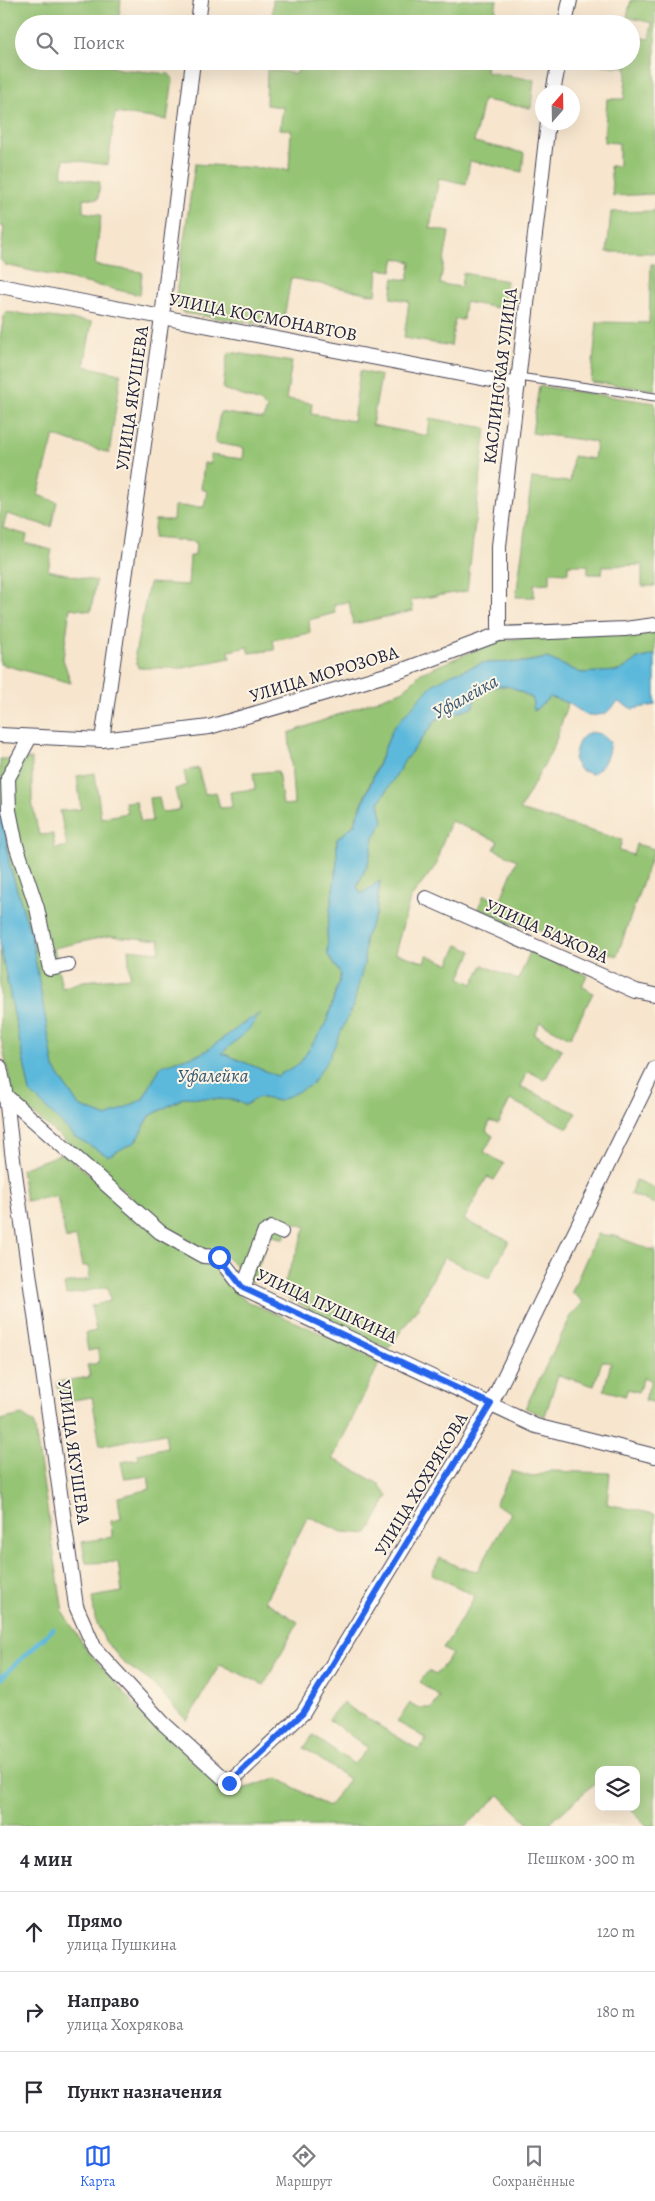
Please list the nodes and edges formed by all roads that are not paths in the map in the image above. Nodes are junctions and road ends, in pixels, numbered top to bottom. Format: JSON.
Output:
{"nodes":[{"id":1,"x":201,"y":0,"type":"edge"},
{"id":2,"x":570,"y":0,"type":"edge"},
{"id":3,"x":199,"y":15,"type":"edge"},
{"id":4,"x":568,"y":15,"type":"edge"},
{"id":5,"x":192,"y":70,"type":"edge"},
{"id":6,"x":557,"y":70,"type":"edge"},
{"id":7,"x":554,"y":85,"type":"edge"},
{"id":8,"x":547,"y":130,"type":"edge"},
{"id":9,"x":0,"y":286,"type":"edge"},
{"id":10,"x":162,"y":317,"type":"junction"},
{"id":11,"x":519,"y":381,"type":"junction"},
{"id":12,"x":655,"y":397,"type":"edge"},
{"id":13,"x":655,"y":625,"type":"edge"},
{"id":14,"x":499,"y":634,"type":"junction"},
{"id":15,"x":0,"y":735,"type":"edge"},
{"id":16,"x":30,"y":737,"type":"junction"},
{"id":17,"x":102,"y":740,"type":"junction"},
{"id":18,"x":426,"y":898,"type":"dead end"},
{"id":19,"x":68,"y":966,"type":"dead end"},
{"id":20,"x":655,"y":995,"type":"edge"},
{"id":21,"x":0,"y":1067,"type":"edge"},
{"id":22,"x":655,"y":1068,"type":"edge"},
{"id":23,"x":6,"y":1096,"type":"junction"},
{"id":24,"x":281,"y":1232,"type":"dead end"},
{"id":25,"x":243,"y":1288,"type":"junction"},
{"id":26,"x":491,"y":1404,"type":"junction"},
{"id":27,"x":655,"y":1456,"type":"edge"},
{"id":28,"x":229,"y":1783,"type":"joint"}],
"edges":[{"from":1,"to":3,"type":"street"},
{"from":2,"to":4,"type":"street"},
{"from":5,"to":10,"type":"street","name":"УЛИЦА ЯКУШЕВА"},
{"from":6,"to":7,"type":"street"},
{"from":8,"to":11,"type":"street","name":"КАСЛИНСКАЯ УЛИЦА"},
{"from":9,"to":10,"type":"street","name":"УЛИЦА КОСМОНАВТОВ"},
{"from":10,"to":11,"type":"street","name":"УЛИЦА КОСМОНАВТОВ"},
{"from":10,"to":17,"type":"street","name":"УЛИЦА ЯКУШЕВА"},
{"from":11,"to":12,"type":"lane"},
{"from":11,"to":14,"type":"street","name":"КАСЛИНСКАЯ УЛИЦА"},
{"from":13,"to":14,"type":"street","name":"УЛИЦА МОРОЗОВА"},
{"from":14,"to":17,"type":"street","name":"УЛИЦА МОРОЗОВА"},
{"from":15,"to":16,"type":"street","name":"УЛИЦА МОРОЗОВА"},
{"from":16,"to":17,"type":"street","name":"УЛИЦА МОРОЗОВА"},
{"from":16,"to":19,"type":"street"},
{"from":18,"to":20,"type":"street","name":"УЛИЦА БАЖОВА"},
{"from":21,"to":23,"type":"street","name":"УЛИЦА ЯКУШЕВА"},
{"from":22,"to":26,"type":"street","name":"УЛИЦА ХОХРЯКОВА"},
{"from":23,"to":25,"type":"street","name":"УЛИЦА ПУШКИНА"},
{"from":23,"to":28,"type":"street","name":"УЛИЦА ЯКУШЕВА"},
{"from":24,"to":25,"type":"street"},
{"from":25,"to":26,"type":"street","name":"УЛИЦА ПУШКИНА"},
{"from":26,"to":27,"type":"street","name":"УЛИЦА ПУШКИНА"},
{"from":26,"to":28,"type":"street","name":"УЛИЦА ХОХРЯКОВА"}]}
